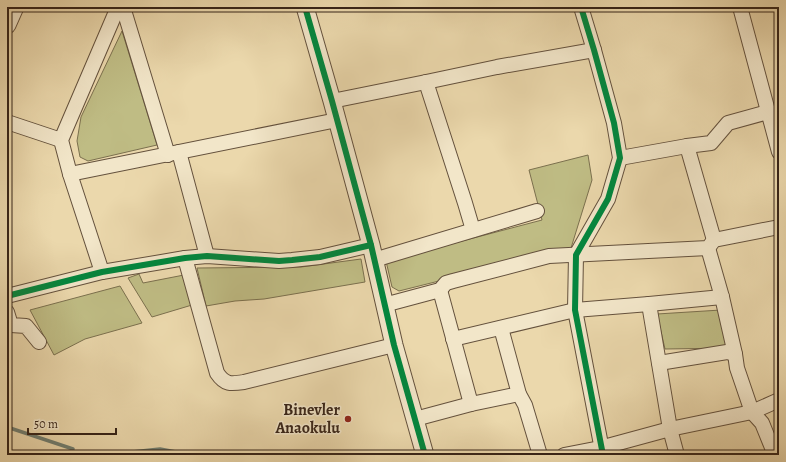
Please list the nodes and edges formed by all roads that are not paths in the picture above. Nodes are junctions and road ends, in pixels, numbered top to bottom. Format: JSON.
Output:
{"nodes":[{"id":1,"x":15,"y":7,"type":"edge"},
{"id":2,"x":118,"y":7,"type":"edge"},
{"id":3,"x":123,"y":7,"type":"edge"},
{"id":4,"x":305,"y":7,"type":"edge"},
{"id":5,"x":313,"y":7,"type":"edge"},
{"id":6,"x":582,"y":7,"type":"edge"},
{"id":7,"x":740,"y":7,"type":"edge"},
{"id":8,"x":7,"y":25,"type":"edge"},
{"id":9,"x":594,"y":50,"type":"junction"},
{"id":10,"x":426,"y":82,"type":"junction"},
{"id":11,"x":326,"y":83,"type":"junction"},
{"id":12,"x":332,"y":101,"type":"junction"},
{"id":13,"x":768,"y":112,"type":"junction"},
{"id":14,"x":337,"y":120,"type":"junction"},
{"id":15,"x":7,"y":122,"type":"edge"},
{"id":16,"x":61,"y":140,"type":"junction"},
{"id":17,"x":687,"y":146,"type":"junction"},
{"id":18,"x":779,"y":152,"type":"edge"},
{"id":19,"x":173,"y":153,"type":"junction"},
{"id":20,"x":620,"y":158,"type":"junction"},
{"id":21,"x":70,"y":174,"type":"junction"},
{"id":22,"x":537,"y":211,"type":"dead end"},
{"id":23,"x":779,"y":227,"type":"edge"},
{"id":24,"x":473,"y":230,"type":"junction"},
{"id":25,"x":711,"y":244,"type":"junction"},
{"id":26,"x":372,"y":252,"type":"junction"},
{"id":27,"x":576,"y":255,"type":"junction"},
{"id":28,"x":207,"y":256,"type":"junction"},
{"id":29,"x":185,"y":258,"type":"junction"},
{"id":30,"x":102,"y":272,"type":"junction"},
{"id":31,"x":440,"y":290,"type":"junction"},
{"id":32,"x":7,"y":296,"type":"edge"},
{"id":33,"x":722,"y":297,"type":"junction"},
{"id":34,"x":649,"y":304,"type":"junction"},
{"id":35,"x":384,"y":305,"type":"junction"},
{"id":36,"x":575,"y":310,"type":"junction"},
{"id":37,"x":8,"y":321,"type":"edge"},
{"id":38,"x":501,"y":328,"type":"junction"},
{"id":39,"x":454,"y":339,"type":"junction"},
{"id":40,"x":39,"y":342,"type":"dead end"},
{"id":41,"x":394,"y":345,"type":"junction"},
{"id":42,"x":735,"y":354,"type":"junction"},
{"id":43,"x":660,"y":363,"type":"junction"},
{"id":44,"x":519,"y":394,"type":"junction"},
{"id":45,"x":779,"y":400,"type":"edge"},
{"id":46,"x":471,"y":404,"type":"junction"},
{"id":47,"x":752,"y":412,"type":"junction"},
{"id":48,"x":415,"y":419,"type":"junction"},
{"id":49,"x":670,"y":429,"type":"junction"},
{"id":50,"x":602,"y":451,"type":"edge"},
{"id":51,"x":425,"y":455,"type":"edge"},
{"id":52,"x":540,"y":455,"type":"edge"},
{"id":53,"x":564,"y":455,"type":"edge"},
{"id":54,"x":677,"y":455,"type":"edge"},
{"id":55,"x":775,"y":455,"type":"edge"}],
"edges":[{"from":1,"to":8,"type":"street"},
{"from":2,"to":16,"type":"street"},
{"from":3,"to":19,"type":"street"},
{"from":4,"to":11,"type":"street"},
{"from":5,"to":11,"type":"street"},
{"from":6,"to":9,"type":"street"},
{"from":7,"to":13,"type":"street"},
{"from":9,"to":10,"type":"street"},
{"from":9,"to":20,"type":"street"},
{"from":10,"to":12,"type":"street"},
{"from":10,"to":24,"type":"street"},
{"from":11,"to":12,"type":"street"},
{"from":12,"to":14,"type":"street"},
{"from":13,"to":17,"type":"street"},
{"from":13,"to":18,"type":"street"},
{"from":14,"to":19,"type":"street"},
{"from":14,"to":26,"type":"street"},
{"from":15,"to":16,"type":"street"},
{"from":16,"to":21,"type":"street"},
{"from":17,"to":20,"type":"street"},
{"from":17,"to":25,"type":"street"},
{"from":19,"to":21,"type":"street"},
{"from":19,"to":28,"type":"street"},
{"from":20,"to":27,"type":"street"},
{"from":21,"to":30,"type":"street"},
{"from":22,"to":24,"type":"street"},
{"from":23,"to":25,"type":"street"},
{"from":24,"to":26,"type":"street"},
{"from":25,"to":27,"type":"street"},
{"from":25,"to":33,"type":"street"},
{"from":26,"to":28,"type":"street"},
{"from":26,"to":35,"type":"street"},
{"from":27,"to":31,"type":"street"},
{"from":27,"to":36,"type":"street"},
{"from":28,"to":29,"type":"street"},
{"from":29,"to":30,"type":"street"},
{"from":29,"to":41,"type":"street"},
{"from":30,"to":32,"type":"street"},
{"from":31,"to":35,"type":"street"},
{"from":31,"to":39,"type":"street"},
{"from":33,"to":34,"type":"street"},
{"from":33,"to":42,"type":"street"},
{"from":34,"to":36,"type":"street"},
{"from":34,"to":43,"type":"street"},
{"from":35,"to":41,"type":"street"},
{"from":36,"to":38,"type":"street"},
{"from":36,"to":50,"type":"street"},
{"from":37,"to":40,"type":"street"},
{"from":38,"to":39,"type":"street"},
{"from":38,"to":44,"type":"street"},
{"from":39,"to":46,"type":"street"},
{"from":41,"to":48,"type":"street"},
{"from":42,"to":43,"type":"street"},
{"from":42,"to":47,"type":"street"},
{"from":43,"to":49,"type":"street"},
{"from":44,"to":46,"type":"street"},
{"from":44,"to":52,"type":"street"},
{"from":45,"to":47,"type":"street"},
{"from":46,"to":48,"type":"street"},
{"from":47,"to":49,"type":"street"},
{"from":47,"to":55,"type":"street"},
{"from":48,"to":51,"type":"street"},
{"from":49,"to":50,"type":"street"},
{"from":49,"to":54,"type":"street"},
{"from":50,"to":53,"type":"street"}]}
